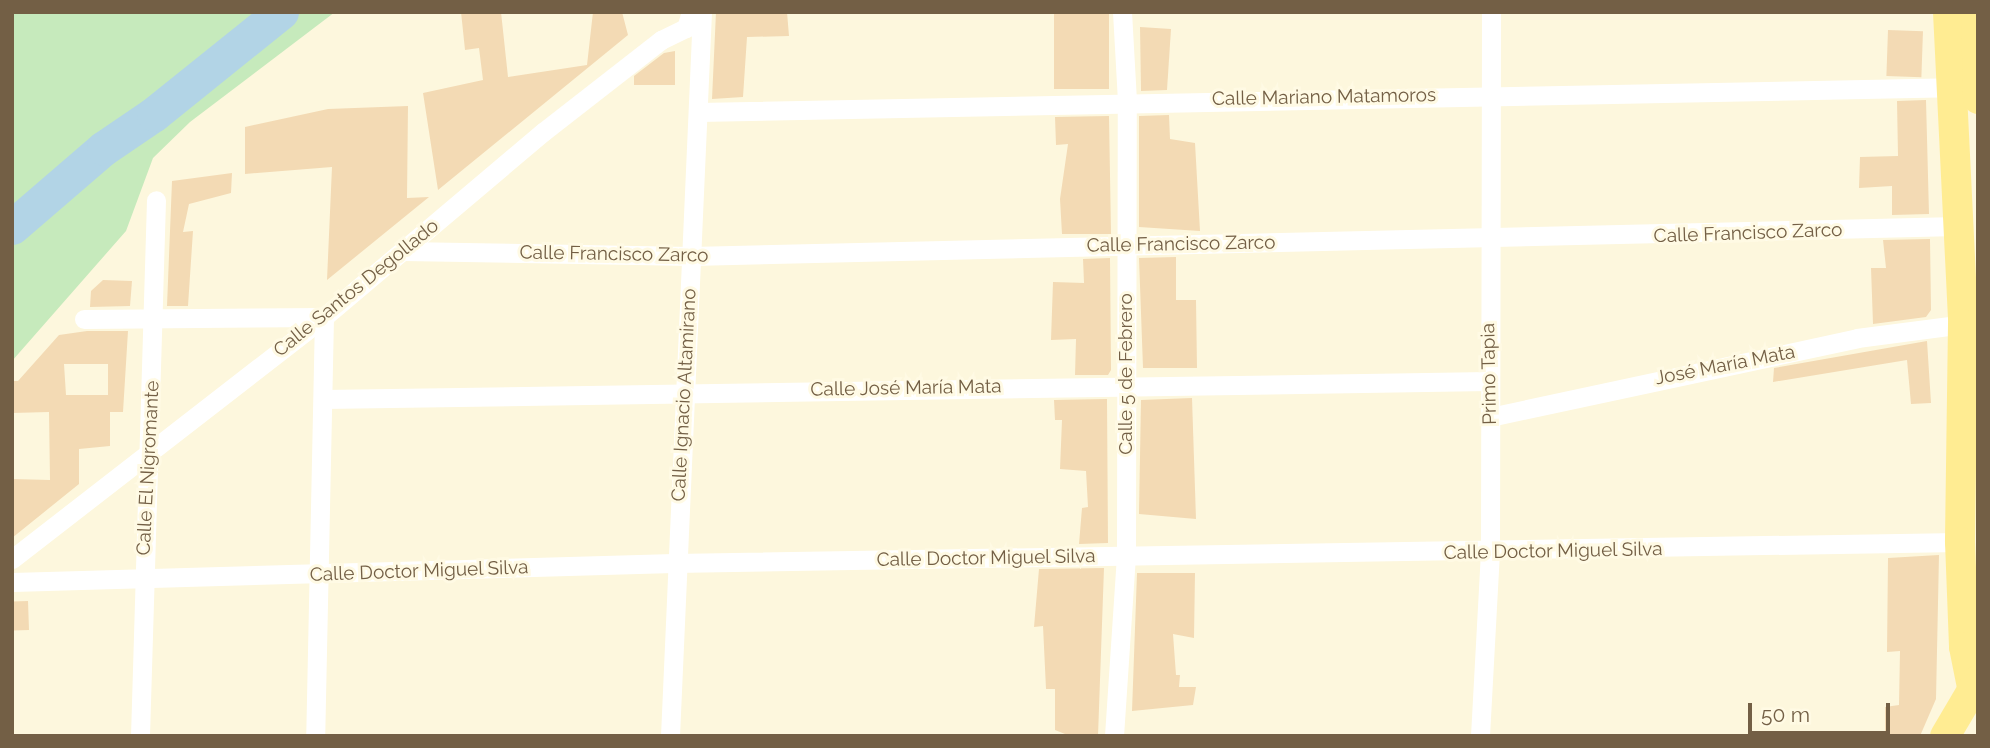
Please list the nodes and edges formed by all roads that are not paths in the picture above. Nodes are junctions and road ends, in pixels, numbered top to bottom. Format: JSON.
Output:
{"nodes":[{"id":1,"x":702,"y":12,"type":"edge"},
{"id":2,"x":1122,"y":12,"type":"edge"},
{"id":3,"x":1490,"y":12,"type":"edge"},
{"id":4,"x":1948,"y":12,"type":"edge"},
{"id":5,"x":1976,"y":12,"type":"edge"},
{"id":6,"x":689,"y":20,"type":"edge"},
{"id":7,"x":700,"y":50,"type":"junction"},
{"id":8,"x":1964,"y":87,"type":"edge"},
{"id":9,"x":1490,"y":94,"type":"junction"},
{"id":10,"x":1978,"y":99,"type":"edge"},
{"id":11,"x":1126,"y":101,"type":"junction"},
{"id":12,"x":698,"y":112,"type":"junction"},
{"id":13,"x":156,"y":200,"type":"dead end"},
{"id":14,"x":1958,"y":226,"type":"junction"},
{"id":15,"x":1488,"y":241,"type":"junction"},
{"id":16,"x":1126,"y":244,"type":"junction"},
{"id":17,"x":403,"y":251,"type":"junction"},
{"id":18,"x":691,"y":256,"type":"junction"},
{"id":19,"x":153,"y":317,"type":"junction"},
{"id":20,"x":324,"y":317,"type":"junction"},
{"id":21,"x":84,"y":319,"type":"dead end"},
{"id":22,"x":1970,"y":323,"type":"edge"},
{"id":23,"x":1489,"y":381,"type":"junction"},
{"id":24,"x":1126,"y":386,"type":"junction"},
{"id":25,"x":686,"y":391,"type":"junction"},
{"id":26,"x":323,"y":399,"type":"junction"},
{"id":27,"x":1490,"y":417,"type":"junction"},
{"id":28,"x":150,"y":451,"type":"junction"},
{"id":29,"x":1960,"y":542,"type":"junction"},
{"id":30,"x":1490,"y":553,"type":"junction"},
{"id":31,"x":1126,"y":556,"type":"junction"},
{"id":32,"x":12,"y":559,"type":"edge"},
{"id":33,"x":674,"y":563,"type":"junction"},
{"id":34,"x":319,"y":575,"type":"junction"},
{"id":35,"x":143,"y":578,"type":"junction"},
{"id":36,"x":12,"y":582,"type":"edge"},
{"id":37,"x":1976,"y":690,"type":"edge"},
{"id":38,"x":140,"y":736,"type":"edge"},
{"id":39,"x":315,"y":736,"type":"edge"},
{"id":40,"x":670,"y":736,"type":"edge"},
{"id":41,"x":1114,"y":736,"type":"edge"},
{"id":42,"x":1480,"y":736,"type":"edge"},
{"id":43,"x":1945,"y":736,"type":"edge"}],
"edges":[{"from":1,"to":7,"type":"street","name":"Calle Ignacio Altamirano"},
{"from":2,"to":11,"type":"street","name":"Calle 5 de Febrero"},
{"from":3,"to":9,"type":"street","name":"Primo Tapia"},
{"from":4,"to":8,"type":"main road"},
{"from":5,"to":8,"type":"main road"},
{"from":6,"to":7,"type":"street"},
{"from":6,"to":17,"type":"street","name":"Calle Santos Degollado"},
{"from":7,"to":12,"type":"street","name":"Calle Ignacio Altamirano"},
{"from":8,"to":9,"type":"street","name":"Calle Mariano Matamoros"},
{"from":8,"to":10,"type":"main road"},
{"from":8,"to":14,"type":"main road"},
{"from":9,"to":11,"type":"street","name":"Calle Mariano Matamoros"},
{"from":9,"to":15,"type":"street","name":"Primo Tapia"},
{"from":11,"to":12,"type":"street","name":"Calle Mariano Matamoros"},
{"from":11,"to":16,"type":"street","name":"Calle 5 de Febrero"},
{"from":12,"to":18,"type":"street","name":"Calle Ignacio Altamirano"},
{"from":13,"to":19,"type":"street","name":"Calle El Nigromante"},
{"from":14,"to":15,"type":"street","name":"Calle Francisco Zarco"},
{"from":14,"to":22,"type":"main road"},
{"from":15,"to":16,"type":"street","name":"Calle Francisco Zarco"},
{"from":15,"to":23,"type":"street","name":"Primo Tapia"},
{"from":16,"to":18,"type":"street","name":"Calle Francisco Zarco"},
{"from":16,"to":24,"type":"street","name":"Calle 5 de Febrero"},
{"from":17,"to":18,"type":"street","name":"Calle Francisco Zarco"},
{"from":17,"to":20,"type":"street","name":"Calle Santos Degollado"},
{"from":18,"to":25,"type":"street","name":"Calle Ignacio Altamirano"},
{"from":19,"to":20,"type":"street"},
{"from":19,"to":21,"type":"street"},
{"from":19,"to":28,"type":"street","name":"Calle El Nigromante"},
{"from":20,"to":26,"type":"street"},
{"from":20,"to":28,"type":"street","name":"Calle Santos Degollado"},
{"from":22,"to":27,"type":"street","name":"José María Mata"},
{"from":22,"to":29,"type":"main road"},
{"from":23,"to":24,"type":"street","name":"Calle José María Mata"},
{"from":23,"to":27,"type":"street","name":"Primo Tapia"},
{"from":24,"to":25,"type":"street","name":"Calle José María Mata"},
{"from":24,"to":31,"type":"street","name":"Calle 5 de Febrero"},
{"from":25,"to":26,"type":"street","name":"Calle José María Mata"},
{"from":25,"to":33,"type":"street","name":"Calle Ignacio Altamirano"},
{"from":26,"to":34,"type":"street"},
{"from":27,"to":30,"type":"street","name":"Primo Tapia"},
{"from":28,"to":32,"type":"street","name":"Calle Santos Degollado"},
{"from":28,"to":35,"type":"street","name":"Calle El Nigromante"},
{"from":29,"to":30,"type":"street","name":"Calle Doctor Miguel Silva"},
{"from":29,"to":37,"type":"main road"},
{"from":30,"to":31,"type":"street","name":"Calle Doctor Miguel Silva"},
{"from":30,"to":42,"type":"street","name":"Primo Tapia"},
{"from":31,"to":33,"type":"street","name":"Calle Doctor Miguel Silva"},
{"from":31,"to":41,"type":"street","name":"Calle 5 de Febrero"},
{"from":33,"to":34,"type":"street","name":"Calle Doctor Miguel Silva"},
{"from":33,"to":40,"type":"street","name":"Calle Ignacio Altamirano"},
{"from":34,"to":35,"type":"street","name":"Calle Doctor Miguel Silva"},
{"from":34,"to":39,"type":"street"},
{"from":35,"to":36,"type":"street","name":"Calle Doctor Miguel Silva"},
{"from":35,"to":38,"type":"street","name":"Calle El Nigromante"},
{"from":37,"to":43,"type":"main road"}]}
